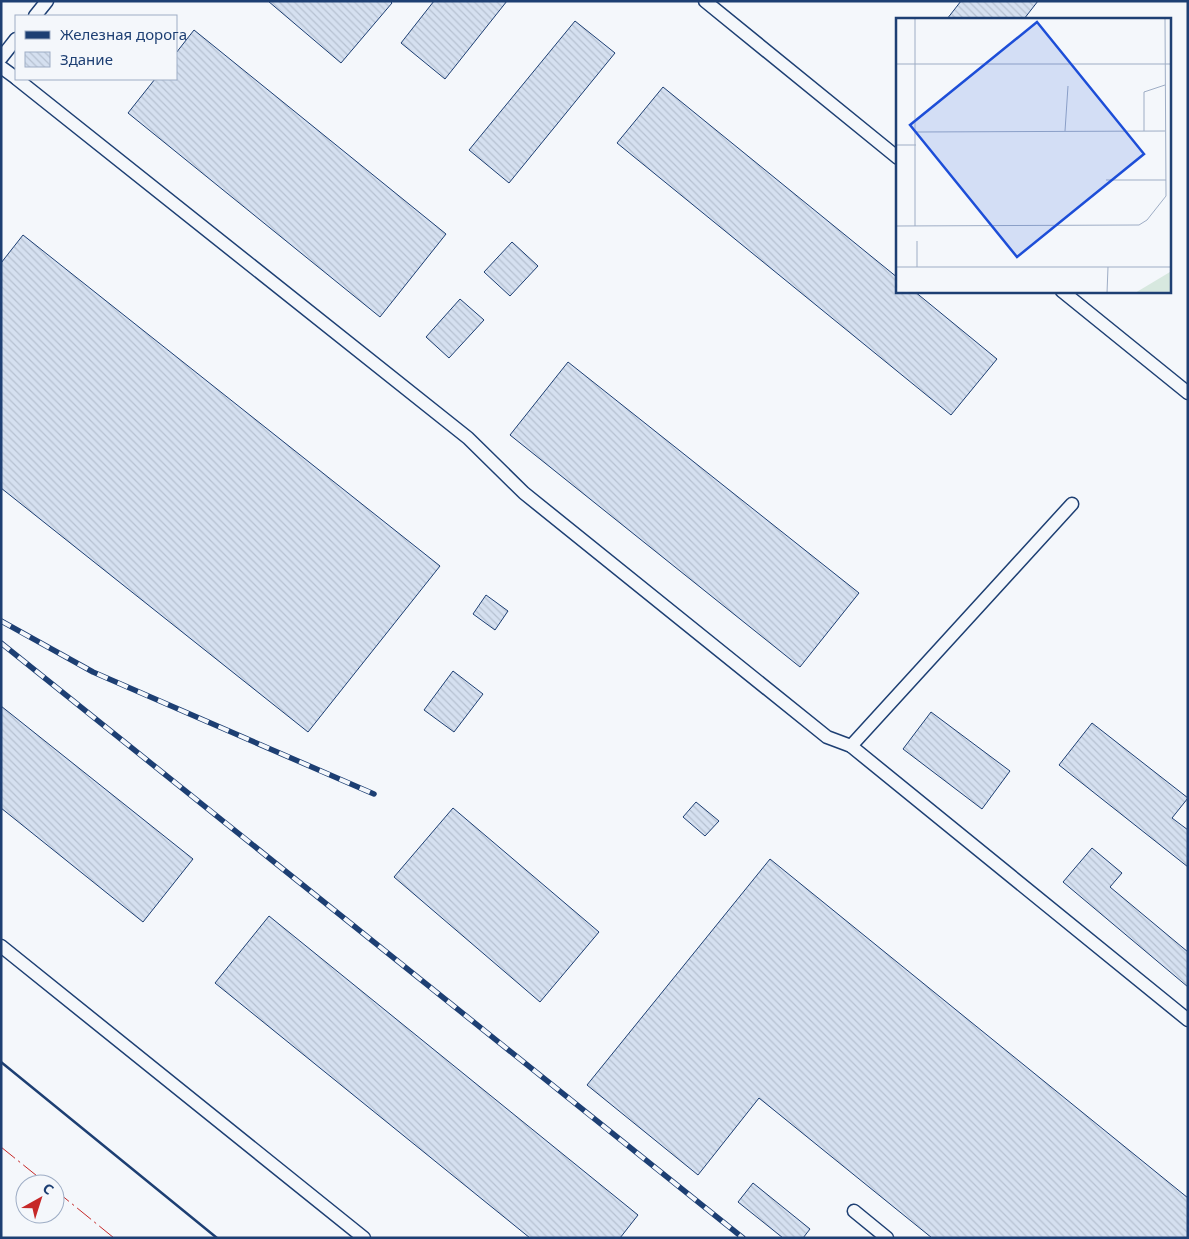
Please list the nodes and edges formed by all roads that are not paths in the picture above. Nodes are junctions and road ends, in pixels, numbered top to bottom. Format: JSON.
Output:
{"nodes":[{"id":1,"x":47,"y":1,"type":"edge"},
{"id":2,"x":705,"y":1,"type":"edge"},
{"id":3,"x":36,"y":15,"type":"edge"},
{"id":4,"x":15,"y":41,"type":"edge"},
{"id":5,"x":1,"y":58,"type":"edge"},
{"id":6,"x":1,"y":66,"type":"edge"},
{"id":7,"x":15,"y":78,"type":"edge"},
{"id":8,"x":17,"y":80,"type":"edge"},
{"id":9,"x":896,"y":156,"type":"edge"},
{"id":10,"x":1063,"y":292,"type":"edge"},
{"id":11,"x":1188,"y":393,"type":"edge"},
{"id":12,"x":1072,"y":504,"type":"dead end"},
{"id":13,"x":851,"y":746,"type":"junction"},
{"id":14,"x":1,"y":946,"type":"edge"},
{"id":15,"x":1188,"y":1020,"type":"edge"},
{"id":16,"x":854,"y":1211,"type":"dead end"},
{"id":17,"x":364,"y":1238,"type":"edge"},
{"id":18,"x":888,"y":1238,"type":"edge"}],
"edges":[{"from":1,"to":3,"type":"lane"},
{"from":2,"to":9,"type":"lane"},
{"from":4,"to":5,"type":"lane"},
{"from":6,"to":7,"type":"lane"},
{"from":8,"to":13,"type":"lane"},
{"from":10,"to":11,"type":"lane"},
{"from":12,"to":13,"type":"lane"},
{"from":13,"to":15,"type":"lane"},
{"from":14,"to":17,"type":"lane"},
{"from":16,"to":18,"type":"lane"}]}
